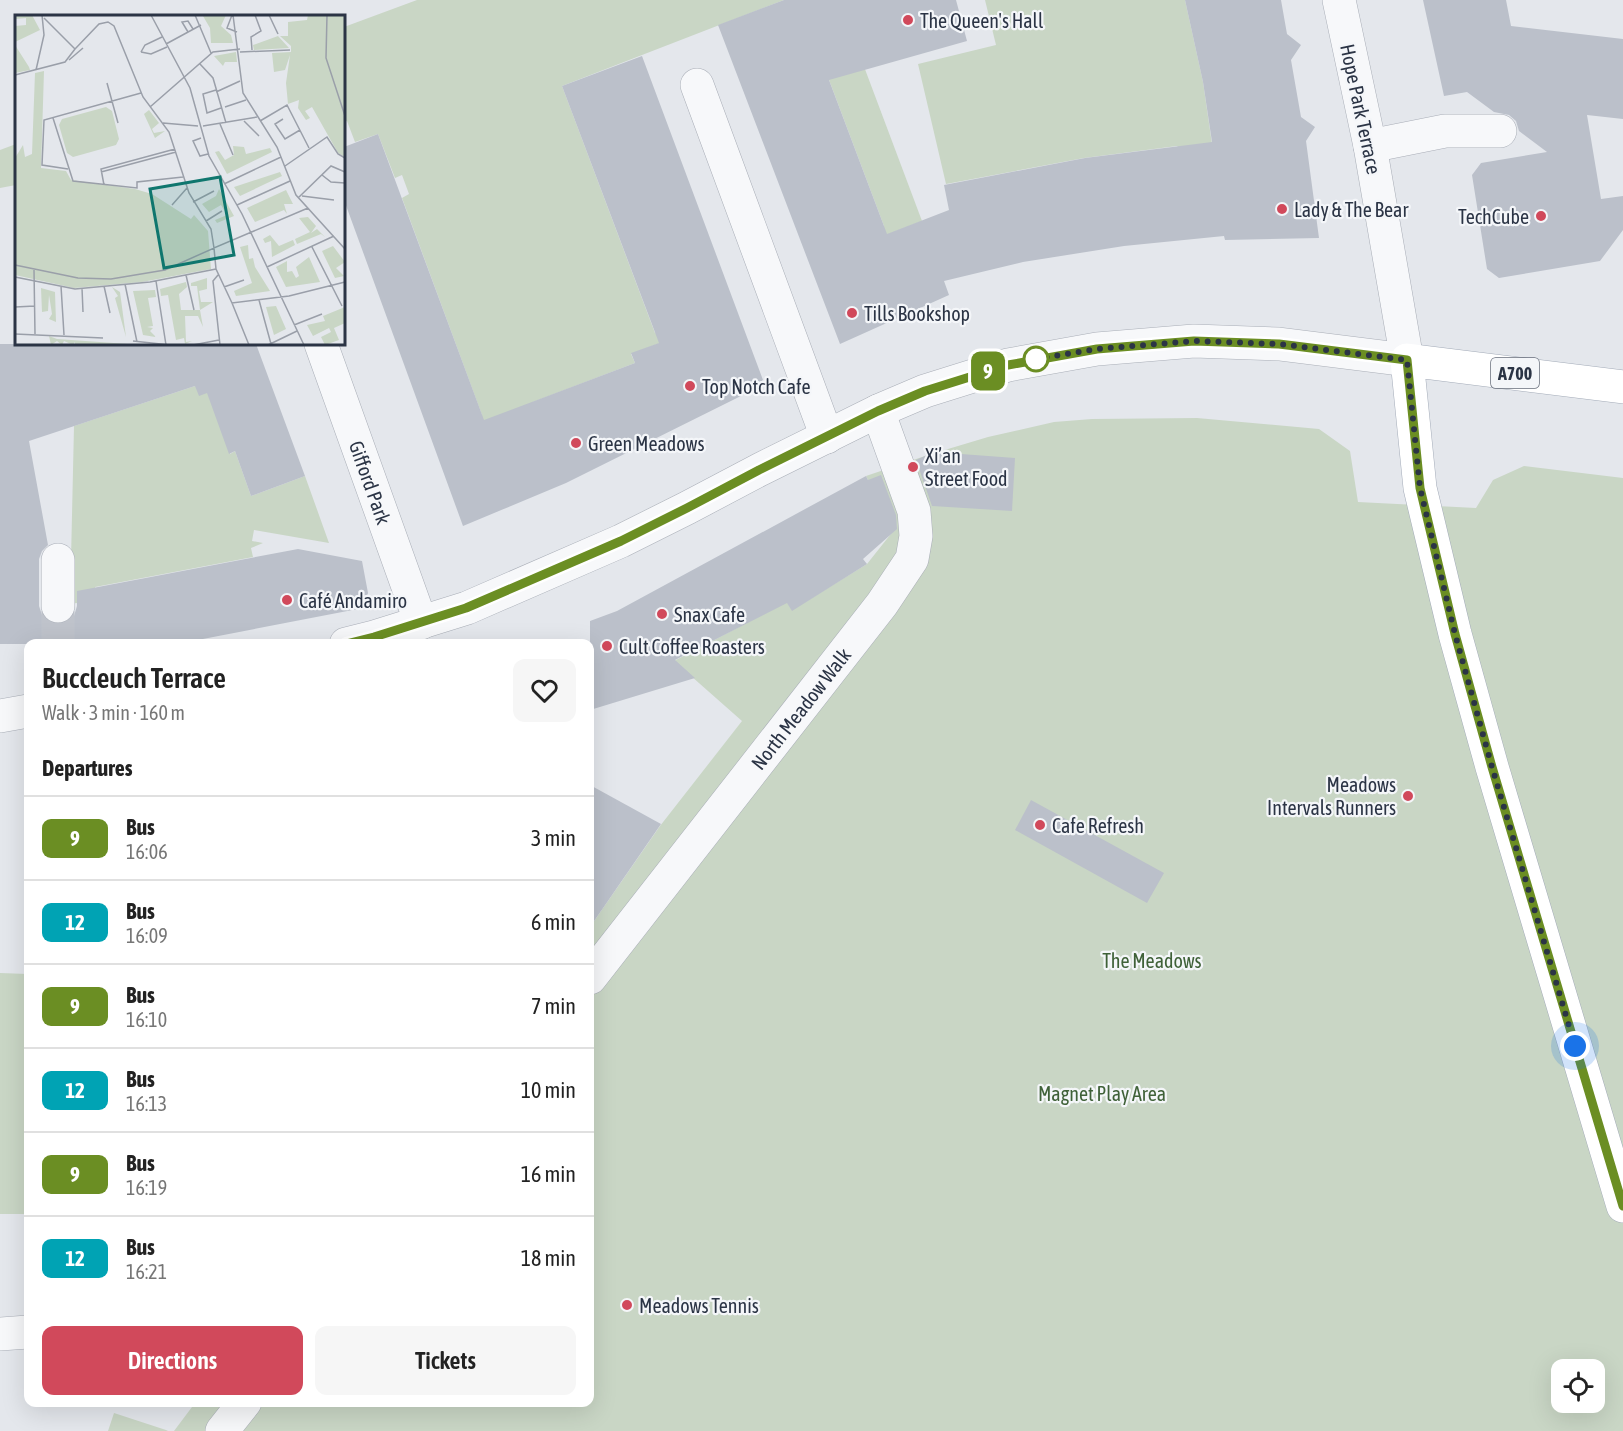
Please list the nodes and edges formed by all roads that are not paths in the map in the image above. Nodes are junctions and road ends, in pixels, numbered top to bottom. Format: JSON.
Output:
{"nodes":[{"id":1,"x":1339,"y":0,"type":"edge"},
{"id":2,"x":697,"y":86,"type":"dead end"},
{"id":3,"x":1500,"y":131,"type":"dead end"},
{"id":4,"x":1370,"y":146,"type":"junction"},
{"id":5,"x":321,"y":345,"type":"edge"},
{"id":6,"x":1407,"y":360,"type":"junction"},
{"id":7,"x":1623,"y":387,"type":"edge"},
{"id":8,"x":878,"y":411,"type":"junction"},
{"id":9,"x":827,"y":437,"type":"junction"},
{"id":10,"x":58,"y":560,"type":"dead end"},
{"id":11,"x":58,"y":606,"type":"tunnel mouth"},
{"id":12,"x":421,"y":623,"type":"junction"},
{"id":13,"x":364,"y":639,"type":"edge"},
{"id":14,"x":24,"y":712,"type":"edge"},
{"id":15,"x":0,"y":716,"type":"edge"},
{"id":16,"x":594,"y":973,"type":"edge"},
{"id":17,"x":1623,"y":1206,"type":"edge"},
{"id":18,"x":24,"y":1332,"type":"edge"},
{"id":19,"x":0,"y":1334,"type":"edge"},
{"id":20,"x":241,"y":1407,"type":"edge"},
{"id":21,"x":222,"y":1431,"type":"edge"}],
"edges":[{"from":1,"to":4,"type":"street","name":"Hope Park Terrace"},
{"from":2,"to":9,"type":"street"},
{"from":3,"to":4,"type":"street"},
{"from":4,"to":6,"type":"street","name":"Hope Park Terrace"},
{"from":5,"to":12,"type":"street","name":"Gifford Park"},
{"from":6,"to":7,"type":"main road","number":"A700"},
{"from":6,"to":8,"type":"street"},
{"from":6,"to":17,"type":"main road"},
{"from":8,"to":9,"type":"street"},
{"from":8,"to":16,"type":"street","name":"North Meadow Walk"},
{"from":9,"to":12,"type":"street"},
{"from":10,"to":11,"type":"street"},
{"from":12,"to":13,"type":"street"},
{"from":14,"to":15,"type":"street"},
{"from":18,"to":19,"type":"street"},
{"from":20,"to":21,"type":"street"}]}
